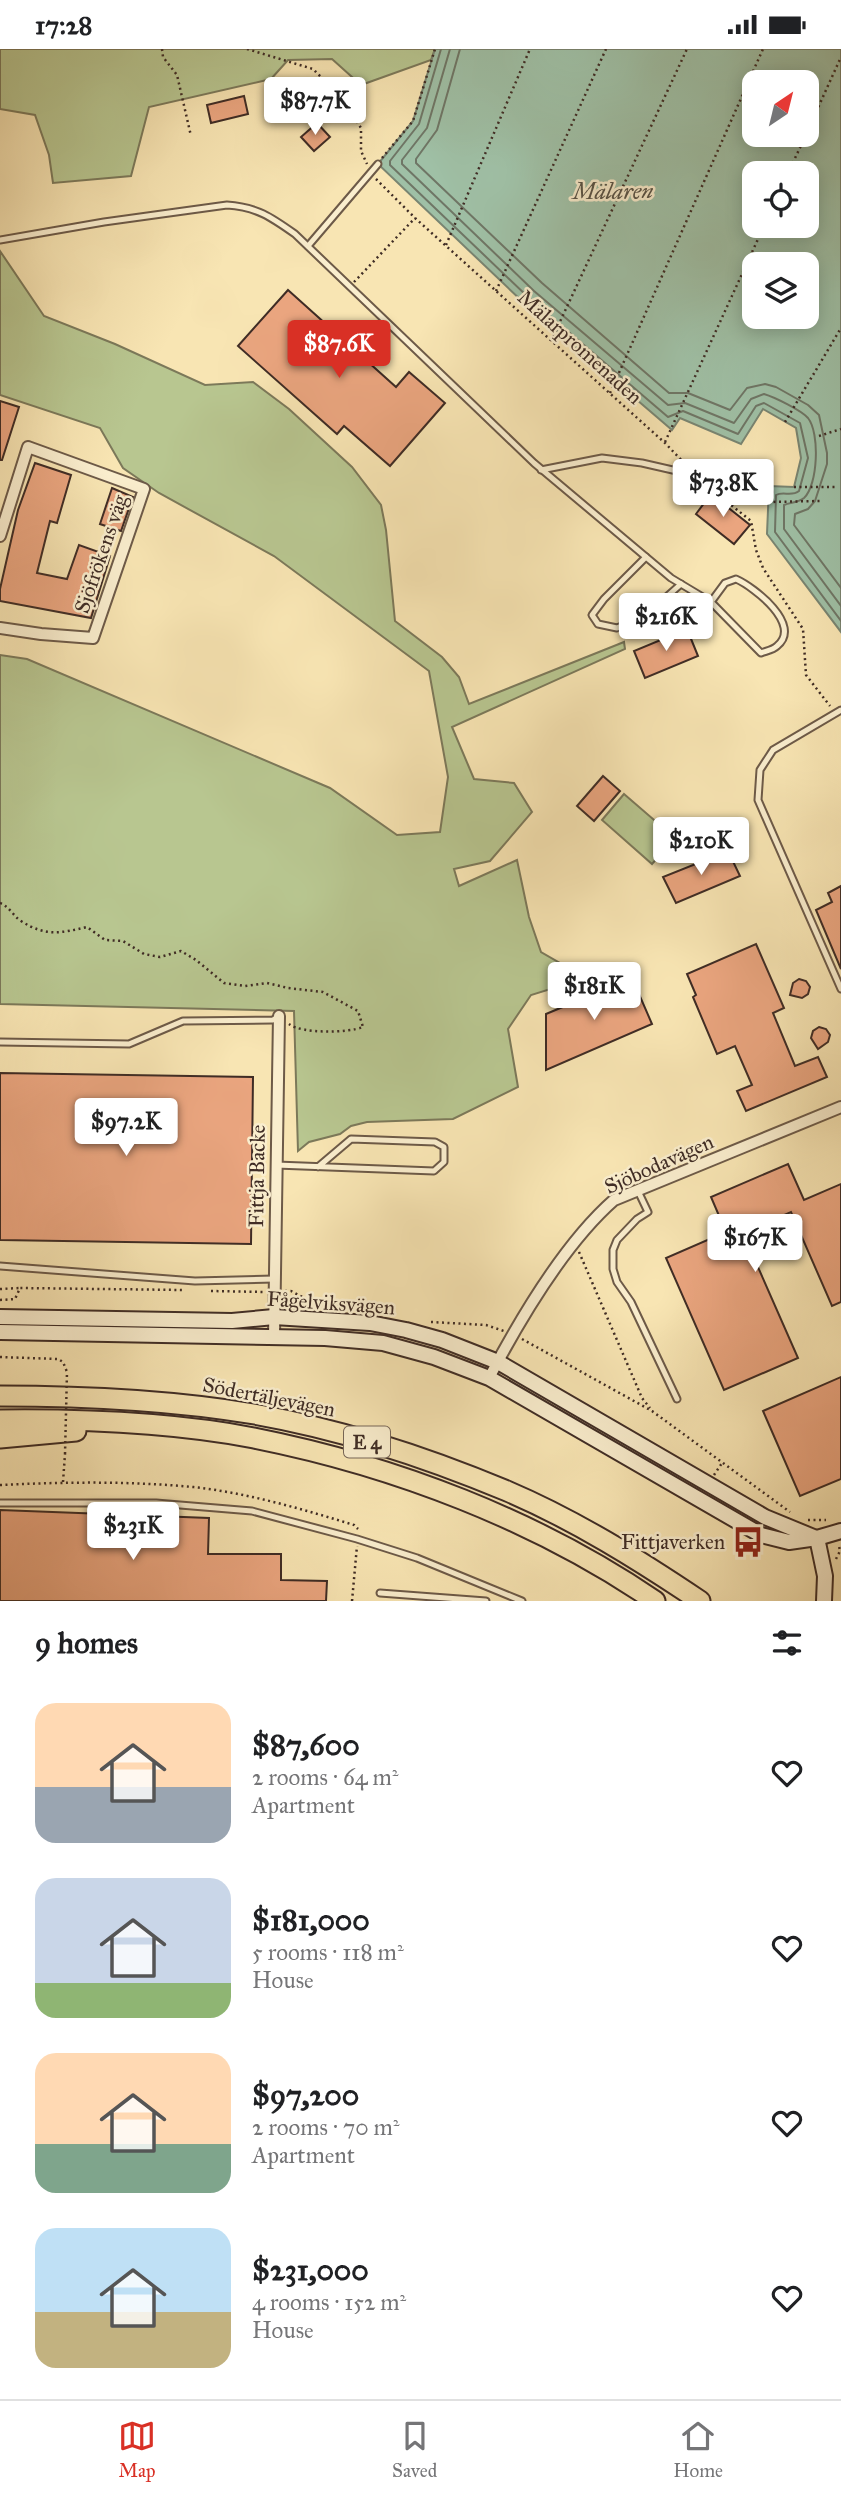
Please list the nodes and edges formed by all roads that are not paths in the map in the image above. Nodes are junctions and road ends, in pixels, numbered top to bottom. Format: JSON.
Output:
{"nodes":[{"id":1,"x":378,"y":163,"type":"road end"},
{"id":2,"x":0,"y":240,"type":"edge"},
{"id":3,"x":307,"y":246,"type":"junction"},
{"id":4,"x":541,"y":470,"type":"junction"},
{"id":5,"x":769,"y":492,"type":"dead end"},
{"id":6,"x":0,"y":536,"type":"edge"},
{"id":7,"x":646,"y":557,"type":"junction"},
{"id":8,"x":681,"y":583,"type":"junction"},
{"id":9,"x":712,"y":602,"type":"junction"},
{"id":10,"x":0,"y":628,"type":"edge"},
{"id":11,"x":838,"y":711,"type":"edge"},
{"id":12,"x":841,"y":989,"type":"edge"},
{"id":13,"x":279,"y":1016,"type":"joint"},
{"id":14,"x":0,"y":1042,"type":"edge"},
{"id":15,"x":841,"y":1107,"type":"edge"},
{"id":16,"x":276,"y":1165,"type":"junction"},
{"id":17,"x":318,"y":1167,"type":"junction"},
{"id":18,"x":638,"y":1191,"type":"junction"},
{"id":19,"x":0,"y":1266,"type":"edge"},
{"id":20,"x":274,"y":1279,"type":"junction"},
{"id":21,"x":0,"y":1317,"type":"edge"},
{"id":22,"x":274,"y":1317,"type":"junction"},
{"id":23,"x":0,"y":1332,"type":"edge"},
{"id":24,"x":274,"y":1337,"type":"junction"},
{"id":25,"x":498,"y":1362,"type":"junction"},
{"id":26,"x":489,"y":1378,"type":"junction"},
{"id":27,"x":0,"y":1396,"type":"edge"},
{"id":28,"x":677,"y":1399,"type":"dead end"},
{"id":29,"x":0,"y":1420,"type":"edge"},
{"id":30,"x":153,"y":1425,"type":"junction"},
{"id":31,"x":0,"y":1438,"type":"edge"},
{"id":32,"x":0,"y":1503,"type":"edge"},
{"id":33,"x":841,"y":1531,"type":"edge"},
{"id":34,"x":817,"y":1538,"type":"junction"},
{"id":35,"x":380,"y":1593,"type":"dead end"},
{"id":36,"x":486,"y":1601,"type":"edge"},
{"id":37,"x":522,"y":1601,"type":"edge"},
{"id":38,"x":655,"y":1601,"type":"edge"},
{"id":39,"x":700,"y":1601,"type":"edge"},
{"id":40,"x":824,"y":1601,"type":"edge"}],
"edges":[{"from":1,"to":3,"type":"lane"},
{"from":2,"to":3,"type":"lane"},
{"from":3,"to":4,"type":"lane"},
{"from":4,"to":5,"type":"lane"},
{"from":4,"to":7,"type":"lane"},
{"from":6,"to":10,"type":"street","name":"Sjöfrökens väg"},
{"from":7,"to":8,"type":"lane"},
{"from":7,"to":8,"type":"lane"},
{"from":8,"to":9,"type":"lane"},
{"from":9,"to":9,"type":"lane"},
{"from":11,"to":12,"type":"lane"},
{"from":13,"to":14,"type":"lane"},
{"from":13,"to":16,"type":"street","name":"Fittja Backe"},
{"from":15,"to":18,"type":"street","name":"Sjöbodavägen"},
{"from":16,"to":17,"type":"lane"},
{"from":16,"to":20,"type":"street","name":"Fittja Backe"},
{"from":17,"to":17,"type":"lane"},
{"from":18,"to":25,"type":"street","name":"Sjöbodavägen"},
{"from":18,"to":28,"type":"lane"},
{"from":19,"to":20,"type":"lane"},
{"from":20,"to":22,"type":"street","name":"Fittja Backe"},
{"from":21,"to":22,"type":"main road","name":"Fågelviksvägen"},
{"from":22,"to":24,"type":"street","name":"Fittja Backe"},
{"from":22,"to":25,"type":"main road","name":"Fågelviksvägen"},
{"from":23,"to":24,"type":"main road","name":"Fågelviksvägen"},
{"from":24,"to":26,"type":"main road","name":"Fågelviksvägen"},
{"from":25,"to":26,"type":"street","name":"Sjöbodavägen"},
{"from":25,"to":34,"type":"main road","name":"Fågelviksvägen"},
{"from":26,"to":34,"type":"main road","name":"Fågelviksvägen"},
{"from":27,"to":39,"type":"highway","name":"Södertäljevägen","number":"E 4"},
{"from":29,"to":30,"type":"highway","name":"Södertäljevägen","number":"E 4"},
{"from":30,"to":31,"type":"highway"},
{"from":30,"to":38,"type":"highway","name":"Södertäljevägen","number":"E 4"},
{"from":32,"to":37,"type":"lane"},
{"from":33,"to":34,"type":"main road","name":"Fågelviksvägen"},
{"from":34,"to":40,"type":"main road"},
{"from":35,"to":36,"type":"lane"}]}
